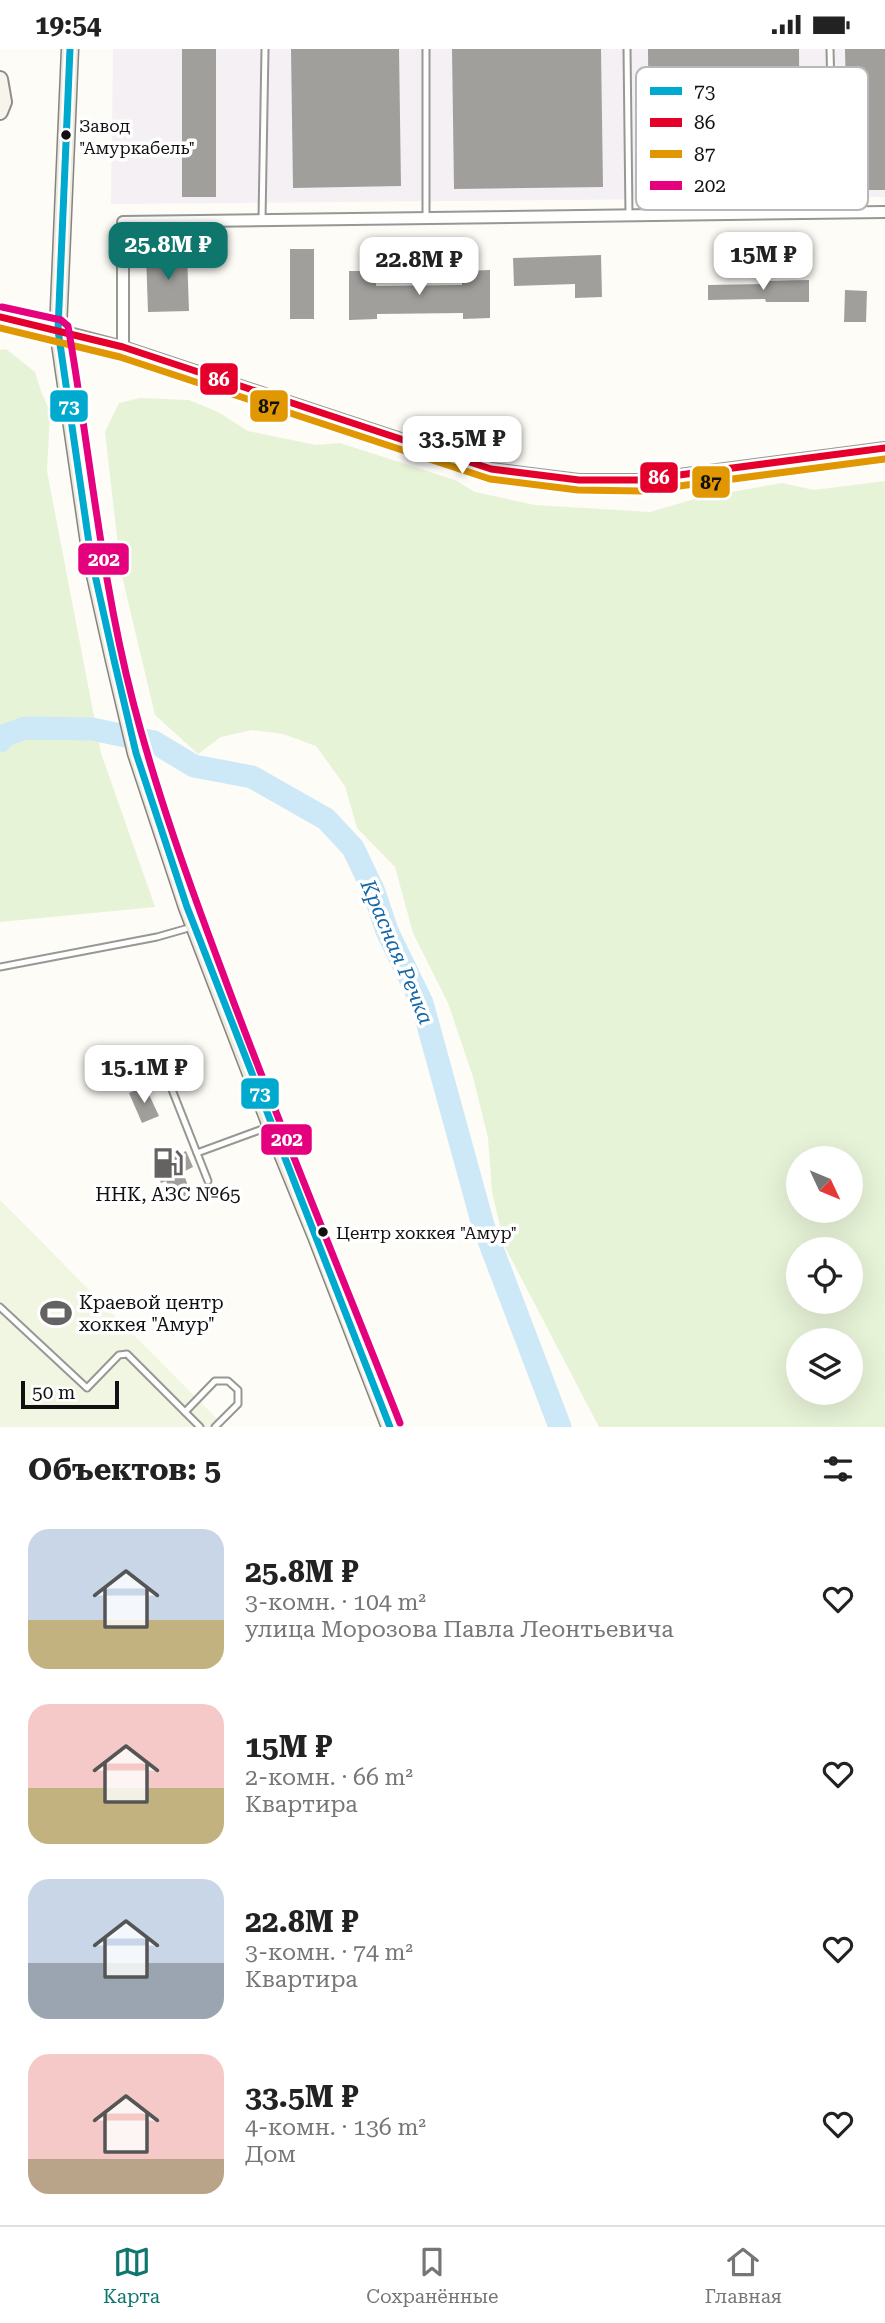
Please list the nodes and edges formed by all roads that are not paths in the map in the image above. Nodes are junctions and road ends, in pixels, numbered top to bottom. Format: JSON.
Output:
{"nodes":[{"id":1,"x":70,"y":49,"type":"edge"},
{"id":2,"x":265,"y":49,"type":"edge"},
{"id":3,"x":426,"y":49,"type":"edge"},
{"id":4,"x":627,"y":49,"type":"edge"},
{"id":5,"x":830,"y":49,"type":"edge"},
{"id":6,"x":830,"y":67,"type":"edge"},
{"id":7,"x":0,"y":79,"type":"edge"},
{"id":8,"x":0,"y":112,"type":"edge"},
{"id":9,"x":834,"y":212,"type":"joint"},
{"id":10,"x":885,"y":212,"type":"edge"},
{"id":11,"x":629,"y":215,"type":"junction"},
{"id":12,"x":426,"y":218,"type":"junction"},
{"id":13,"x":262,"y":219,"type":"junction"},
{"id":14,"x":0,"y":317,"type":"edge"},
{"id":15,"x":58,"y":330,"type":"junction"},
{"id":16,"x":123,"y":347,"type":"junction"},
{"id":17,"x":885,"y":448,"type":"edge"},
{"id":18,"x":195,"y":926,"type":"junction"},
{"id":19,"x":0,"y":967,"type":"edge"},
{"id":20,"x":124,"y":1085,"type":"dead end"},
{"id":21,"x":271,"y":1126,"type":"junction"},
{"id":22,"x":197,"y":1153,"type":"junction"},
{"id":23,"x":208,"y":1181,"type":"dead end"},
{"id":24,"x":0,"y":1307,"type":"edge"},
{"id":25,"x":185,"y":1412,"type":"junction"},
{"id":26,"x":200,"y":1427,"type":"edge"},
{"id":27,"x":215,"y":1427,"type":"edge"},
{"id":28,"x":390,"y":1427,"type":"edge"}],
"edges":[{"from":1,"to":15,"type":"main road"},
{"from":2,"to":13,"type":"lane"},
{"from":3,"to":12,"type":"lane"},
{"from":4,"to":11,"type":"lane"},
{"from":5,"to":6,"type":"lane"},
{"from":7,"to":8,"type":"street"},
{"from":9,"to":10,"type":"street"},
{"from":9,"to":11,"type":"street"},
{"from":11,"to":12,"type":"street"},
{"from":12,"to":13,"type":"street"},
{"from":13,"to":16,"type":"street"},
{"from":14,"to":15,"type":"street"},
{"from":15,"to":16,"type":"street"},
{"from":15,"to":18,"type":"main road"},
{"from":16,"to":17,"type":"street"},
{"from":18,"to":19,"type":"lane"},
{"from":18,"to":21,"type":"main road"},
{"from":20,"to":22,"type":"lane"},
{"from":21,"to":22,"type":"lane"},
{"from":21,"to":28,"type":"main road"},
{"from":22,"to":23,"type":"lane"},
{"from":24,"to":25,"type":"lane"},
{"from":25,"to":26,"type":"lane"},
{"from":25,"to":27,"type":"lane"}]}
